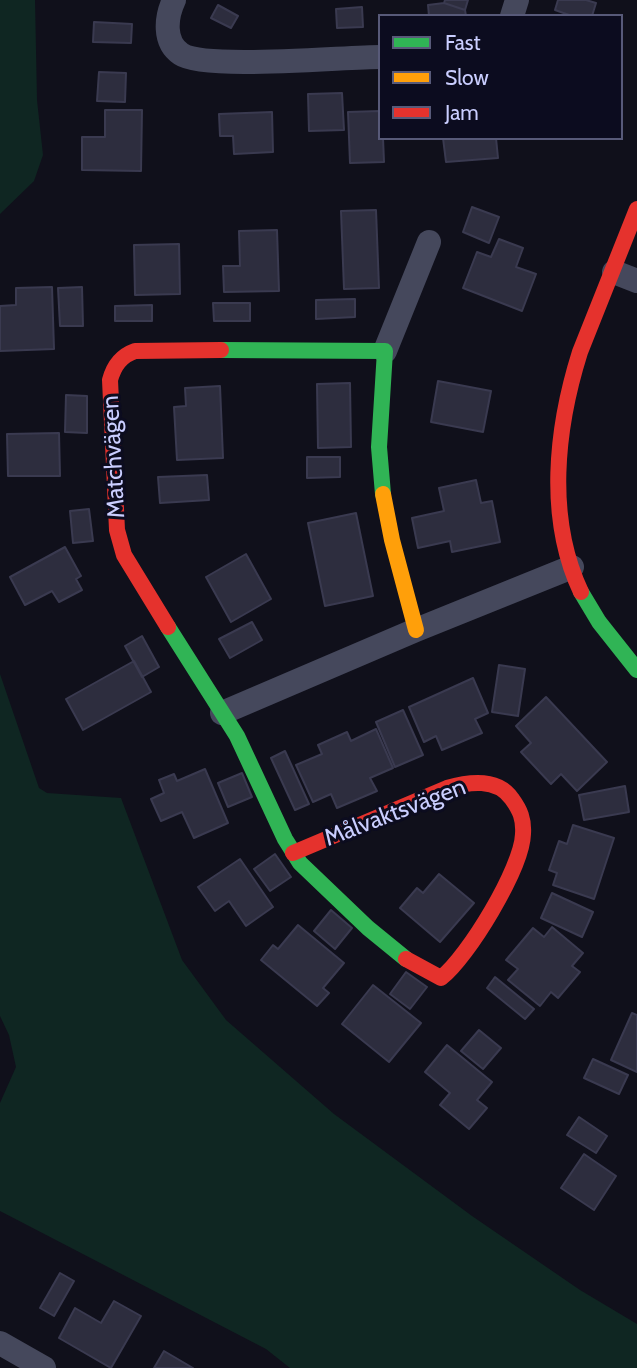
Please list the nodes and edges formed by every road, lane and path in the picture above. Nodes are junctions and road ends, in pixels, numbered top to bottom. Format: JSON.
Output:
{"nodes":[{"id":1,"x":174,"y":0,"type":"edge"},
{"id":2,"x":378,"y":57,"type":"edge"},
{"id":3,"x":637,"y":209,"type":"edge"},
{"id":4,"x":429,"y":242,"type":"dead end"},
{"id":5,"x":614,"y":272,"type":"junction"},
{"id":6,"x":637,"y":281,"type":"edge"},
{"id":7,"x":385,"y":351,"type":"junction"},
{"id":8,"x":572,"y":568,"type":"junction"},
{"id":9,"x":416,"y":630,"type":"junction"},
{"id":10,"x":637,"y":670,"type":"edge"},
{"id":11,"x":222,"y":713,"type":"junction"},
{"id":12,"x":293,"y":853,"type":"junction"},
{"id":13,"x":0,"y":1343,"type":"edge"},
{"id":14,"x":44,"y":1368,"type":"edge"}],
"edges":[{"from":1,"to":2,"type":"street"},
{"from":3,"to":5,"type":"street"},
{"from":4,"to":7,"type":"street"},
{"from":5,"to":6,"type":"street"},
{"from":5,"to":8,"type":"street"},
{"from":7,"to":9,"type":"street"},
{"from":7,"to":11,"type":"street","name":"Matchvägen"},
{"from":8,"to":9,"type":"street"},
{"from":8,"to":10,"type":"street"},
{"from":9,"to":11,"type":"street"},
{"from":11,"to":12,"type":"street","name":"Målvaktsvägen"},
{"from":12,"to":12,"type":"street","name":"Målvaktsvägen"},
{"from":13,"to":14,"type":"street"}]}
